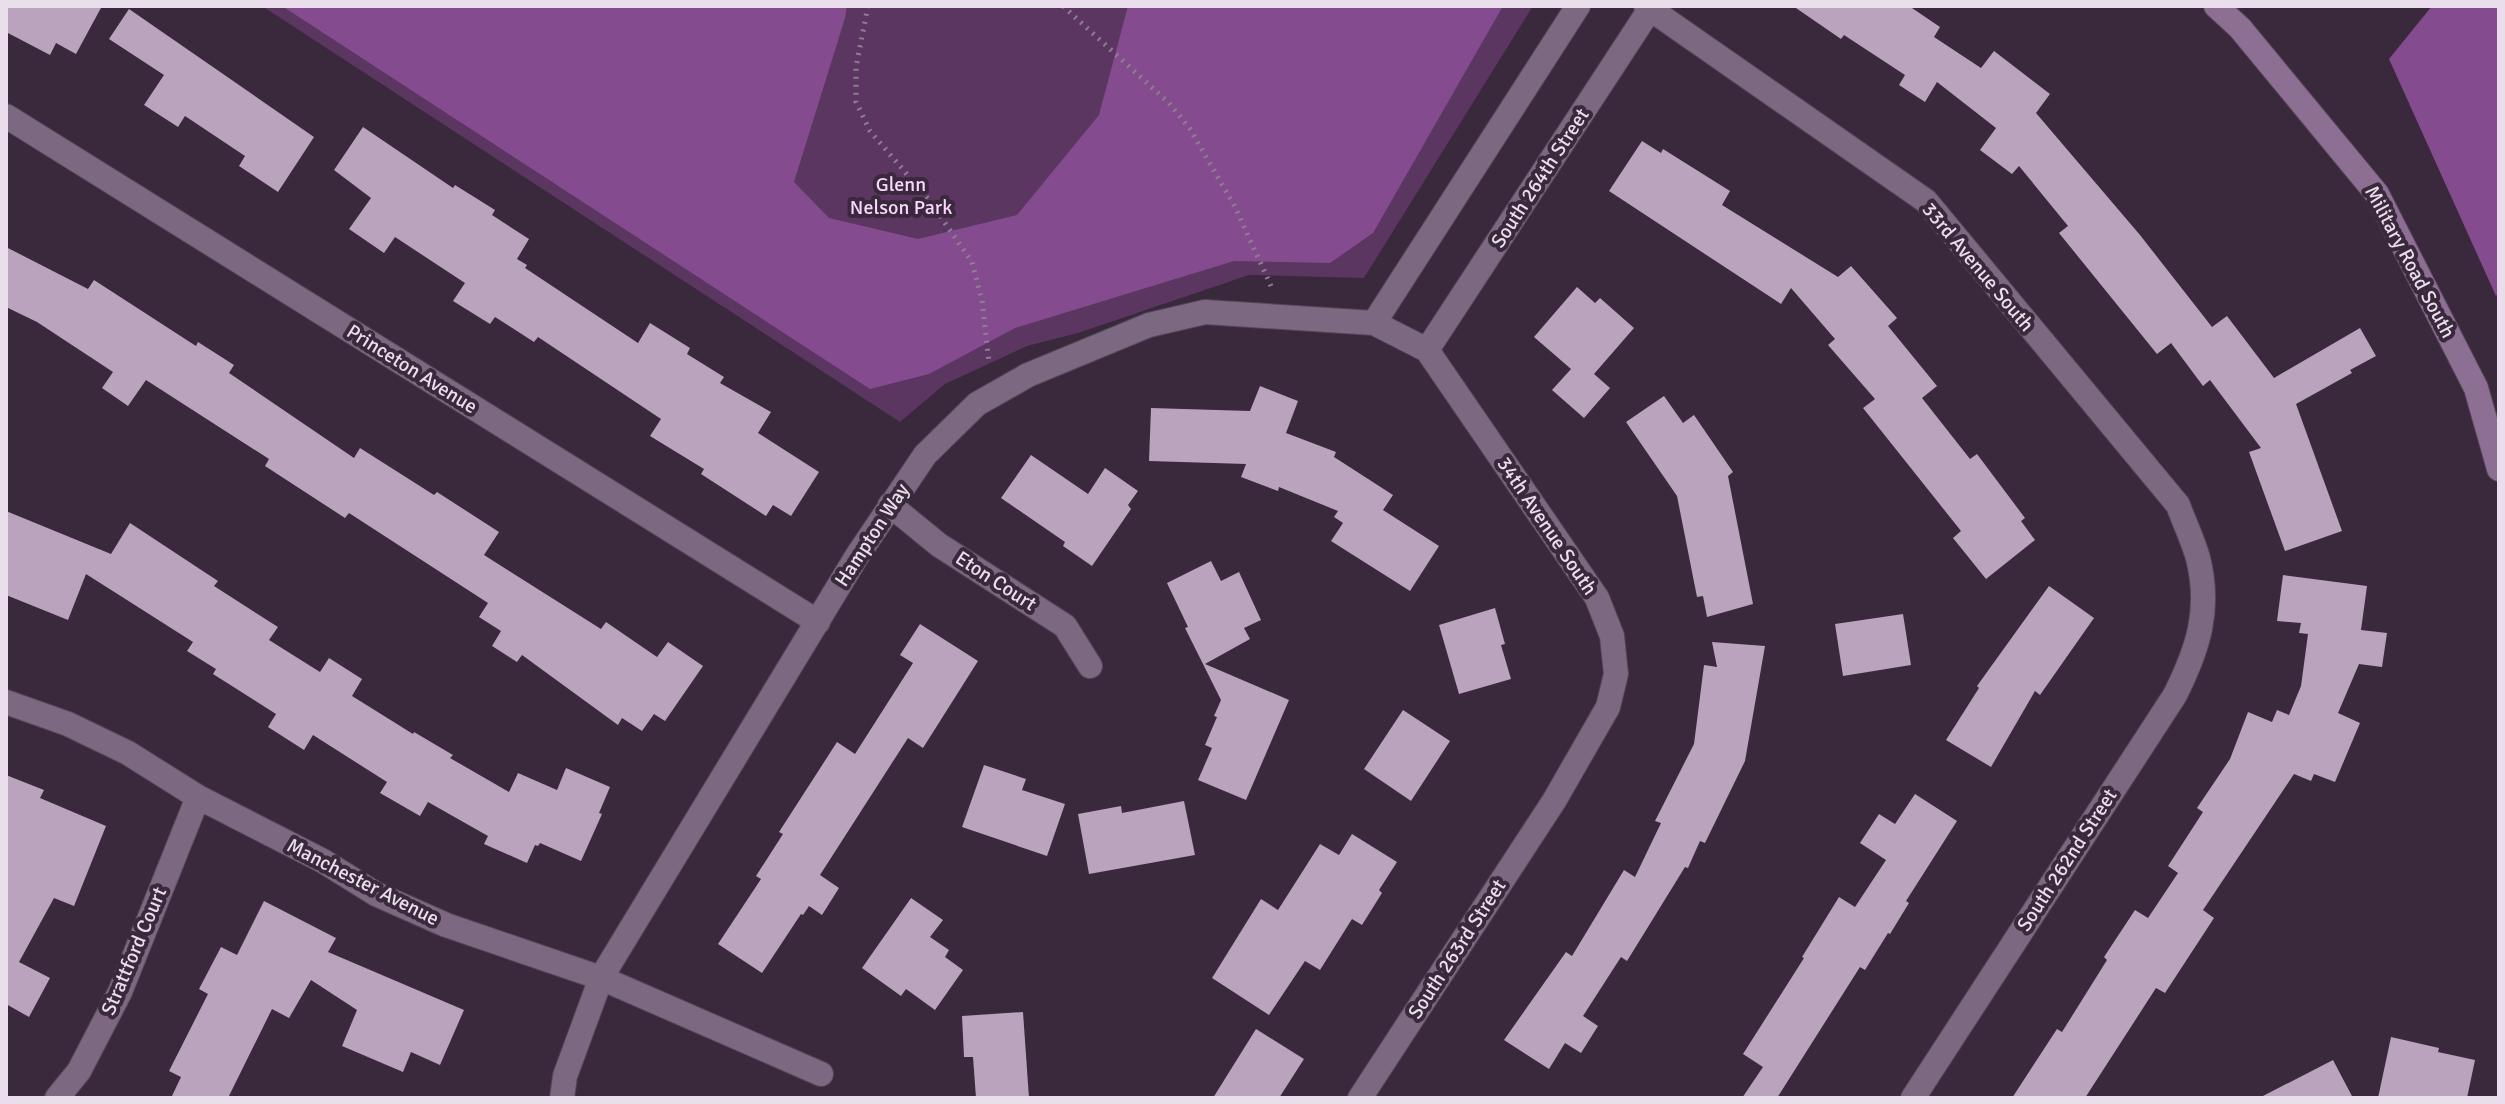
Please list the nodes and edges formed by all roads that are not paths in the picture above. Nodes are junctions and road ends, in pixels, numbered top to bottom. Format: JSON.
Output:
{"nodes":[{"id":1,"x":1578,"y":6,"type":"edge"},
{"id":2,"x":2216,"y":6,"type":"edge"},
{"id":3,"x":1649,"y":8,"type":"edge"},
{"id":4,"x":6,"y":116,"type":"edge"},
{"id":5,"x":1374,"y":323,"type":"junction"},
{"id":6,"x":1427,"y":350,"type":"junction"},
{"id":7,"x":2499,"y":469,"type":"edge"},
{"id":8,"x":890,"y":505,"type":"junction"},
{"id":9,"x":2204,"y":615,"type":"joint"},
{"id":10,"x":818,"y":622,"type":"junction"},
{"id":11,"x":1090,"y":666,"type":"dead end"},
{"id":12,"x":6,"y":702,"type":"edge"},
{"id":13,"x":198,"y":797,"type":"junction"},
{"id":14,"x":1554,"y":801,"type":"joint"},
{"id":15,"x":601,"y":978,"type":"junction"},
{"id":16,"x":821,"y":1074,"type":"dead end"},
{"id":17,"x":57,"y":1098,"type":"edge"},
{"id":18,"x":562,"y":1098,"type":"edge"},
{"id":19,"x":1360,"y":1098,"type":"edge"},
{"id":20,"x":1913,"y":1098,"type":"edge"}],
"edges":[{"from":1,"to":5,"type":"street"},
{"from":2,"to":7,"type":"main road","name":"Military Road South"},
{"from":3,"to":6,"type":"street","name":"South 264th Street"},
{"from":3,"to":9,"type":"street","name":"33rd Avenue South"},
{"from":4,"to":10,"type":"street","name":"Princeton Avenue"},
{"from":5,"to":6,"type":"street","name":"Hampton Way"},
{"from":5,"to":8,"type":"street","name":"Hampton Way"},
{"from":6,"to":14,"type":"street","name":"34th Avenue South"},
{"from":8,"to":10,"type":"street","name":"Hampton Way"},
{"from":8,"to":11,"type":"street","name":"Eton Court"},
{"from":9,"to":20,"type":"street","name":"South 262nd Street"},
{"from":10,"to":15,"type":"street","name":"Hampton Way"},
{"from":12,"to":13,"type":"street","name":"Manchester Avenue"},
{"from":13,"to":15,"type":"street","name":"Manchester Avenue"},
{"from":13,"to":17,"type":"street","name":"Strattford Court"},
{"from":14,"to":19,"type":"street","name":"South 263rd Street"},
{"from":15,"to":16,"type":"street","name":"Manchester Avenue"},
{"from":15,"to":18,"type":"street","name":"Hampton Way"}]}
